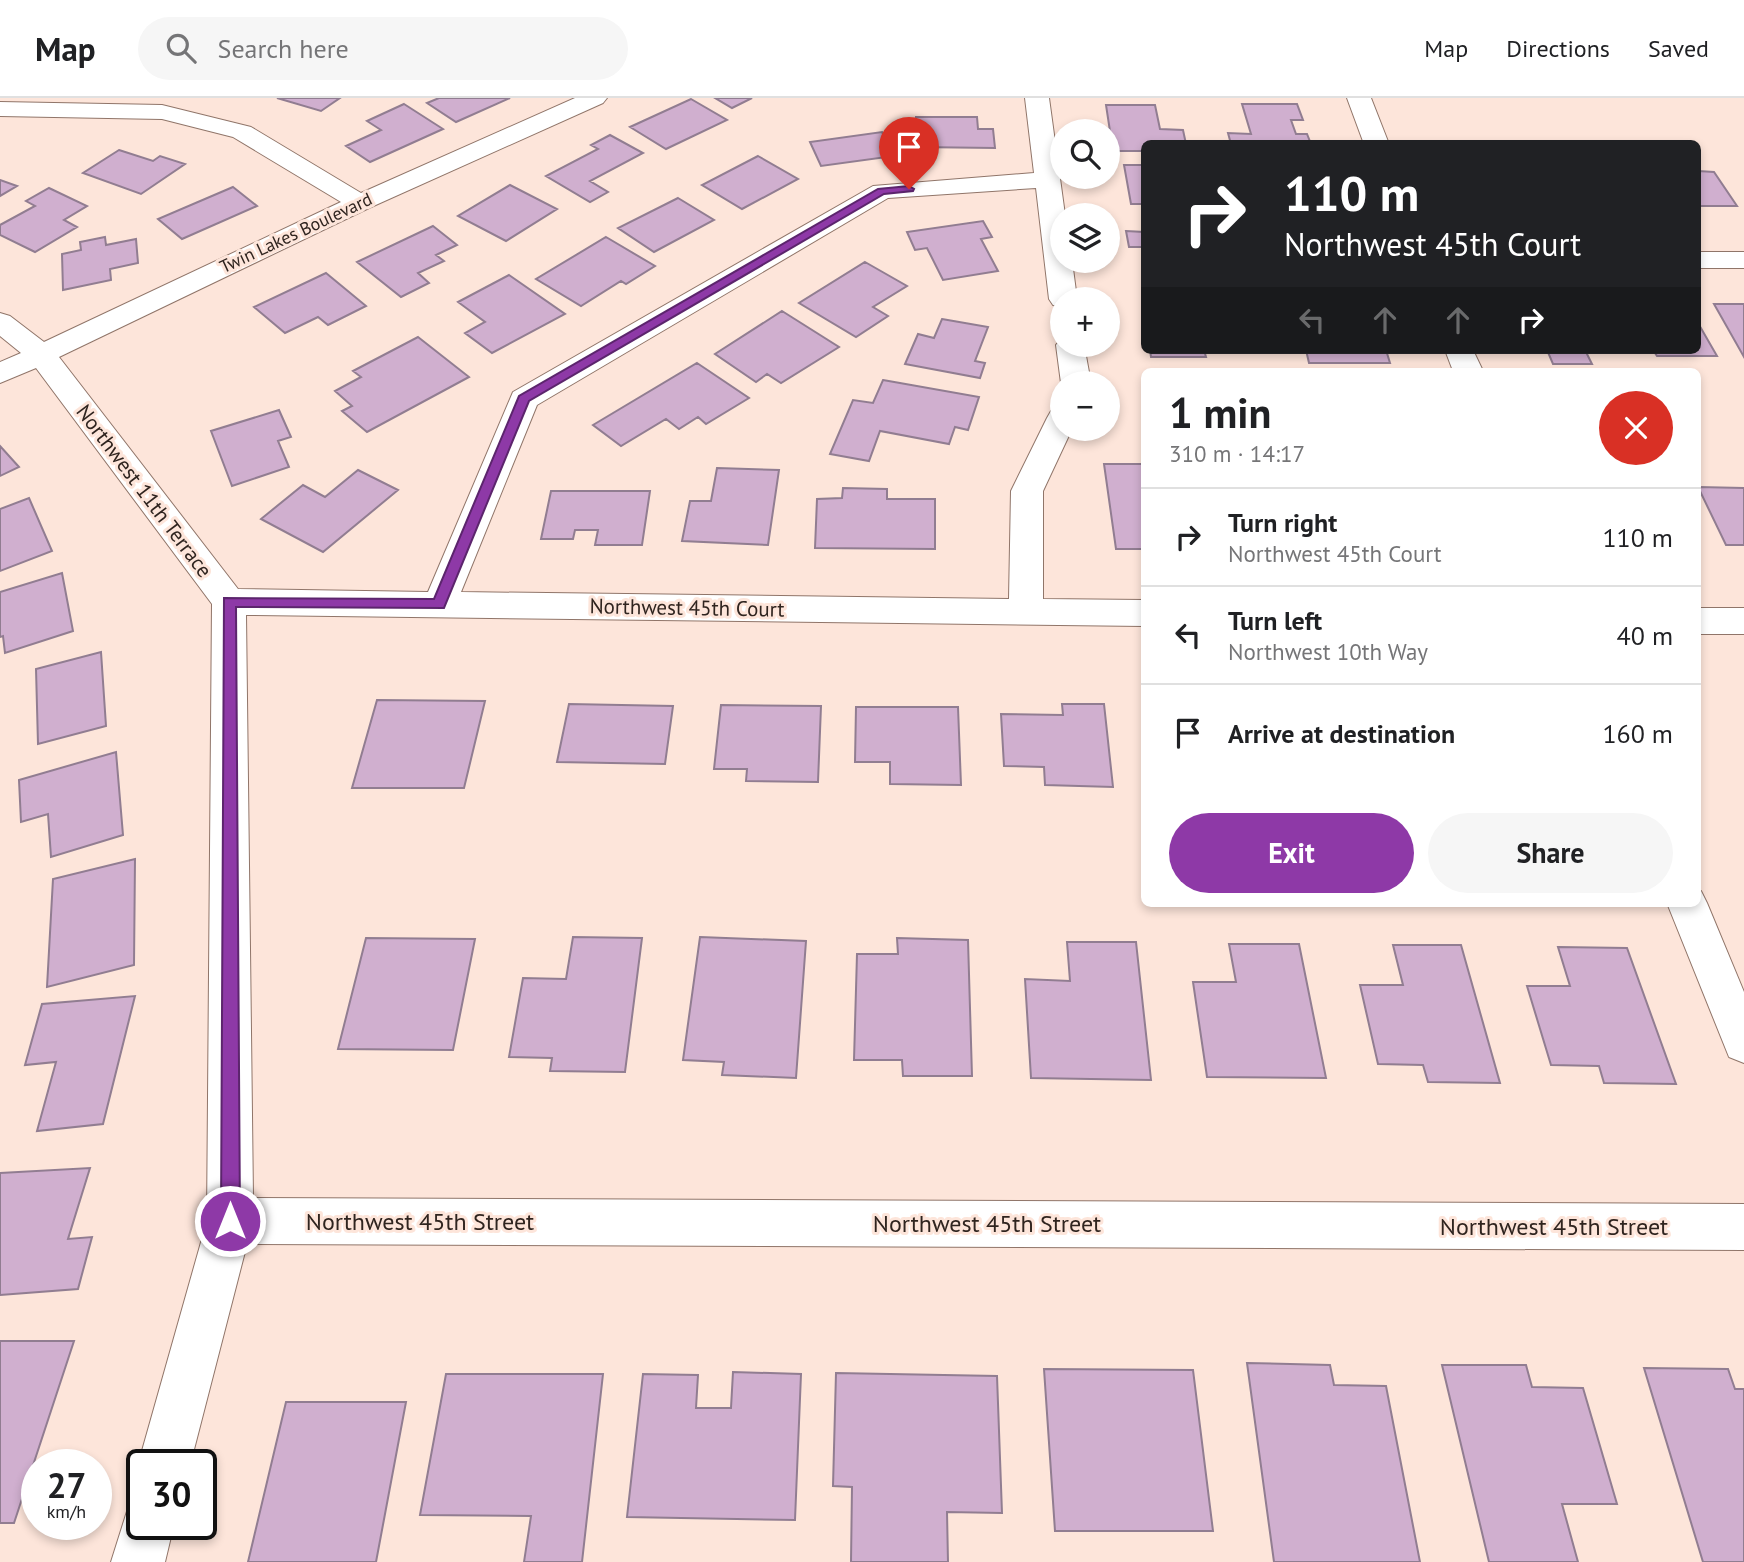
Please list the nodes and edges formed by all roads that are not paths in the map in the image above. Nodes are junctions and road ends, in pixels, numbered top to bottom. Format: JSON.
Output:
{"nodes":[{"id":1,"x":595,"y":98,"type":"edge"},
{"id":2,"x":1037,"y":98,"type":"edge"},
{"id":3,"x":1359,"y":98,"type":"edge"},
{"id":4,"x":0,"y":109,"type":"edge"},
{"id":5,"x":1375,"y":140,"type":"edge"},
{"id":6,"x":1045,"y":180,"type":"junction"},
{"id":7,"x":360,"y":203,"type":"junction"},
{"id":8,"x":1701,"y":260,"type":"edge"},
{"id":9,"x":1744,"y":260,"type":"edge"},
{"id":10,"x":1061,"y":287,"type":"edge"},
{"id":11,"x":0,"y":322,"type":"edge"},
{"id":12,"x":41,"y":354,"type":"junction"},
{"id":13,"x":0,"y":374,"type":"edge"},
{"id":14,"x":1051,"y":441,"type":"edge"},
{"id":15,"x":229,"y":602,"type":"junction"},
{"id":16,"x":439,"y":605,"type":"junction"},
{"id":17,"x":1026,"y":612,"type":"junction"},
{"id":18,"x":1141,"y":613,"type":"edge"},
{"id":19,"x":1701,"y":621,"type":"edge"},
{"id":20,"x":1744,"y":621,"type":"edge"},
{"id":21,"x":1689,"y":907,"type":"edge"},
{"id":22,"x":1744,"y":1043,"type":"edge"},
{"id":23,"x":230,"y":1221,"type":"junction"},
{"id":24,"x":1744,"y":1227,"type":"edge"},
{"id":25,"x":168,"y":1449,"type":"edge"},
{"id":26,"x":144,"y":1540,"type":"edge"},
{"id":27,"x":138,"y":1562,"type":"edge"}],
"edges":[{"from":1,"to":7,"type":"street","name":"Twin Lakes Boulevard"},
{"from":2,"to":6,"type":"street"},
{"from":3,"to":5,"type":"street"},
{"from":4,"to":7,"type":"street"},
{"from":6,"to":10,"type":"street"},
{"from":6,"to":16,"type":"street"},
{"from":7,"to":12,"type":"street","name":"Twin Lakes Boulevard"},
{"from":8,"to":9,"type":"street"},
{"from":11,"to":12,"type":"street","name":"Northwest 11th Terrace"},
{"from":12,"to":13,"type":"street","name":"Twin Lakes Boulevard"},
{"from":12,"to":15,"type":"street","name":"Northwest 11th Terrace"},
{"from":14,"to":17,"type":"street"},
{"from":15,"to":16,"type":"street","name":"Northwest 45th Court"},
{"from":15,"to":23,"type":"street"},
{"from":16,"to":17,"type":"street","name":"Northwest 45th Court"},
{"from":17,"to":18,"type":"street","name":"Northwest 45th Court"},
{"from":19,"to":20,"type":"street"},
{"from":21,"to":22,"type":"street"},
{"from":23,"to":24,"type":"street","name":"Northwest 45th Street"},
{"from":23,"to":25,"type":"street"},
{"from":26,"to":27,"type":"street"}]}
